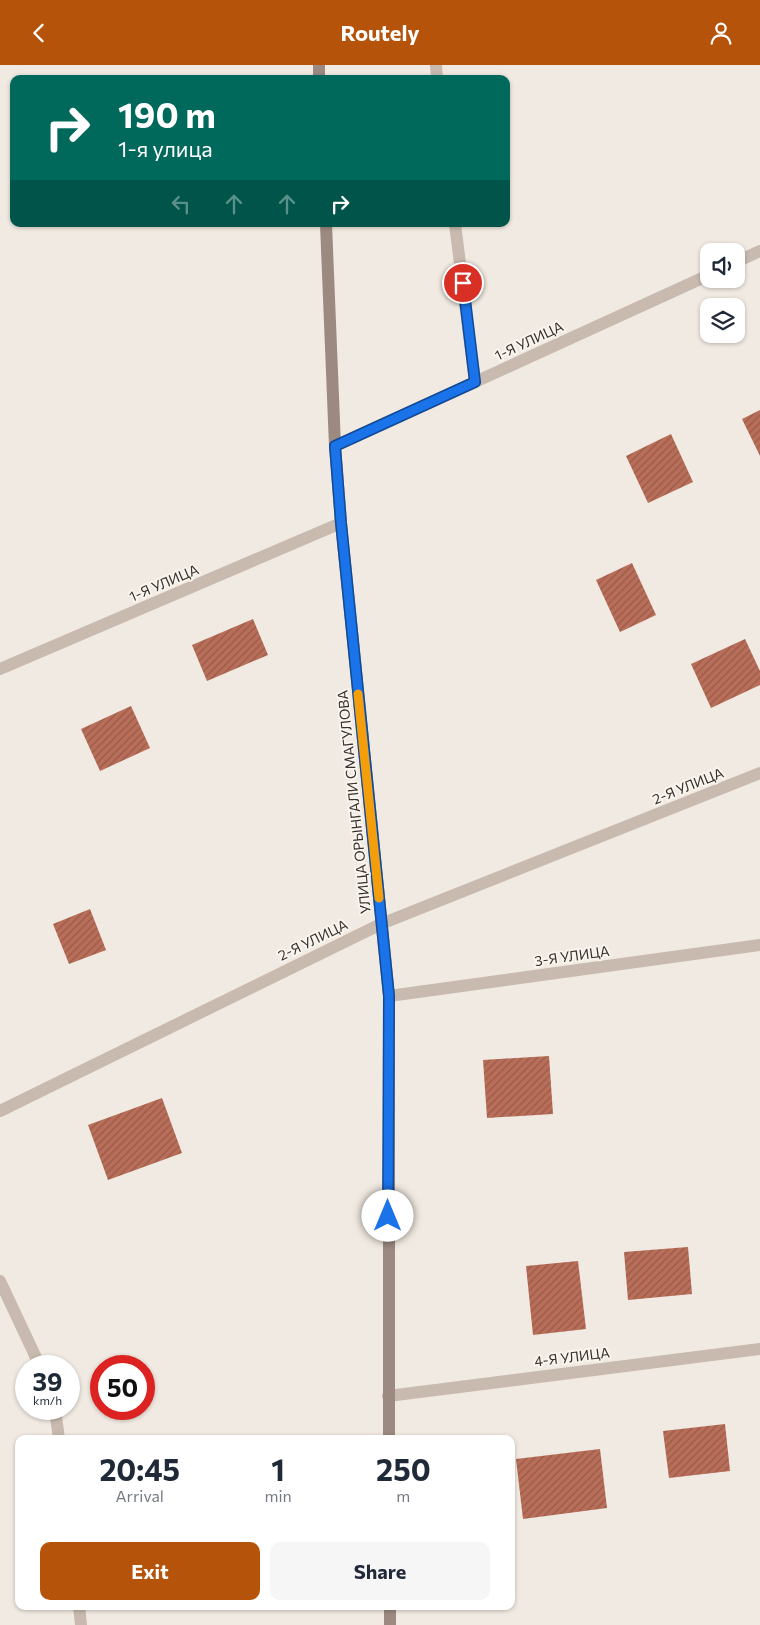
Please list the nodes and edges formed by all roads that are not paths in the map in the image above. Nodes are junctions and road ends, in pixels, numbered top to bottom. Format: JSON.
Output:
{"nodes":[{"id":1,"x":326,"y":227,"type":"edge"},
{"id":2,"x":455,"y":227,"type":"edge"},
{"id":3,"x":760,"y":251,"type":"edge"},
{"id":4,"x":745,"y":258,"type":"edge"},
{"id":5,"x":700,"y":279,"type":"edge"},
{"id":6,"x":475,"y":382,"type":"junction"},
{"id":7,"x":335,"y":446,"type":"junction"},
{"id":8,"x":341,"y":523,"type":"junction"},
{"id":9,"x":0,"y":669,"type":"edge"},
{"id":10,"x":760,"y":773,"type":"edge"},
{"id":11,"x":381,"y":923,"type":"junction"},
{"id":12,"x":760,"y":945,"type":"edge"},
{"id":13,"x":389,"y":996,"type":"junction"},
{"id":14,"x":0,"y":1111,"type":"edge"},
{"id":15,"x":0,"y":1281,"type":"edge"},
{"id":16,"x":760,"y":1349,"type":"edge"},
{"id":17,"x":35,"y":1355,"type":"edge"},
{"id":18,"x":388,"y":1396,"type":"junction"},
{"id":19,"x":56,"y":1420,"type":"edge"},
{"id":20,"x":58,"y":1435,"type":"edge"},
{"id":21,"x":389,"y":1435,"type":"edge"},
{"id":22,"x":79,"y":1610,"type":"edge"},
{"id":23,"x":390,"y":1610,"type":"edge"},
{"id":24,"x":81,"y":1625,"type":"edge"},
{"id":25,"x":390,"y":1625,"type":"edge"}],
"edges":[{"from":1,"to":7,"type":"main road","name":"УЛИЦА ОРЫНГАЛИ СМАГУЛОВА"},
{"from":2,"to":6,"type":"street"},
{"from":3,"to":4,"type":"street"},
{"from":5,"to":6,"type":"street","name":"1-Я УЛИЦА"},
{"from":6,"to":7,"type":"street","name":"1-Я УЛИЦА"},
{"from":7,"to":8,"type":"main road","name":"УЛИЦА ОРЫНГАЛИ СМАГУЛОВА"},
{"from":8,"to":9,"type":"street","name":"1-Я УЛИЦА"},
{"from":8,"to":11,"type":"main road","name":"УЛИЦА ОРЫНГАЛИ СМАГУЛОВА"},
{"from":10,"to":11,"type":"street","name":"2-Я УЛИЦА"},
{"from":11,"to":13,"type":"main road","name":"УЛИЦА ОРЫНГАЛИ СМАГУЛОВА"},
{"from":11,"to":14,"type":"street","name":"2-Я УЛИЦА"},
{"from":12,"to":13,"type":"street","name":"3-Я УЛИЦА"},
{"from":13,"to":18,"type":"main road","name":"УЛИЦА ОРЫНГАЛИ СМАГУЛОВА"},
{"from":15,"to":17,"type":"street"},
{"from":16,"to":18,"type":"street","name":"4-Я УЛИЦА"},
{"from":18,"to":21,"type":"main road","name":"УЛИЦА ОРЫНГАЛИ СМАГУЛОВА"},
{"from":19,"to":20,"type":"street"},
{"from":22,"to":24,"type":"street"},
{"from":23,"to":25,"type":"main road"}]}
